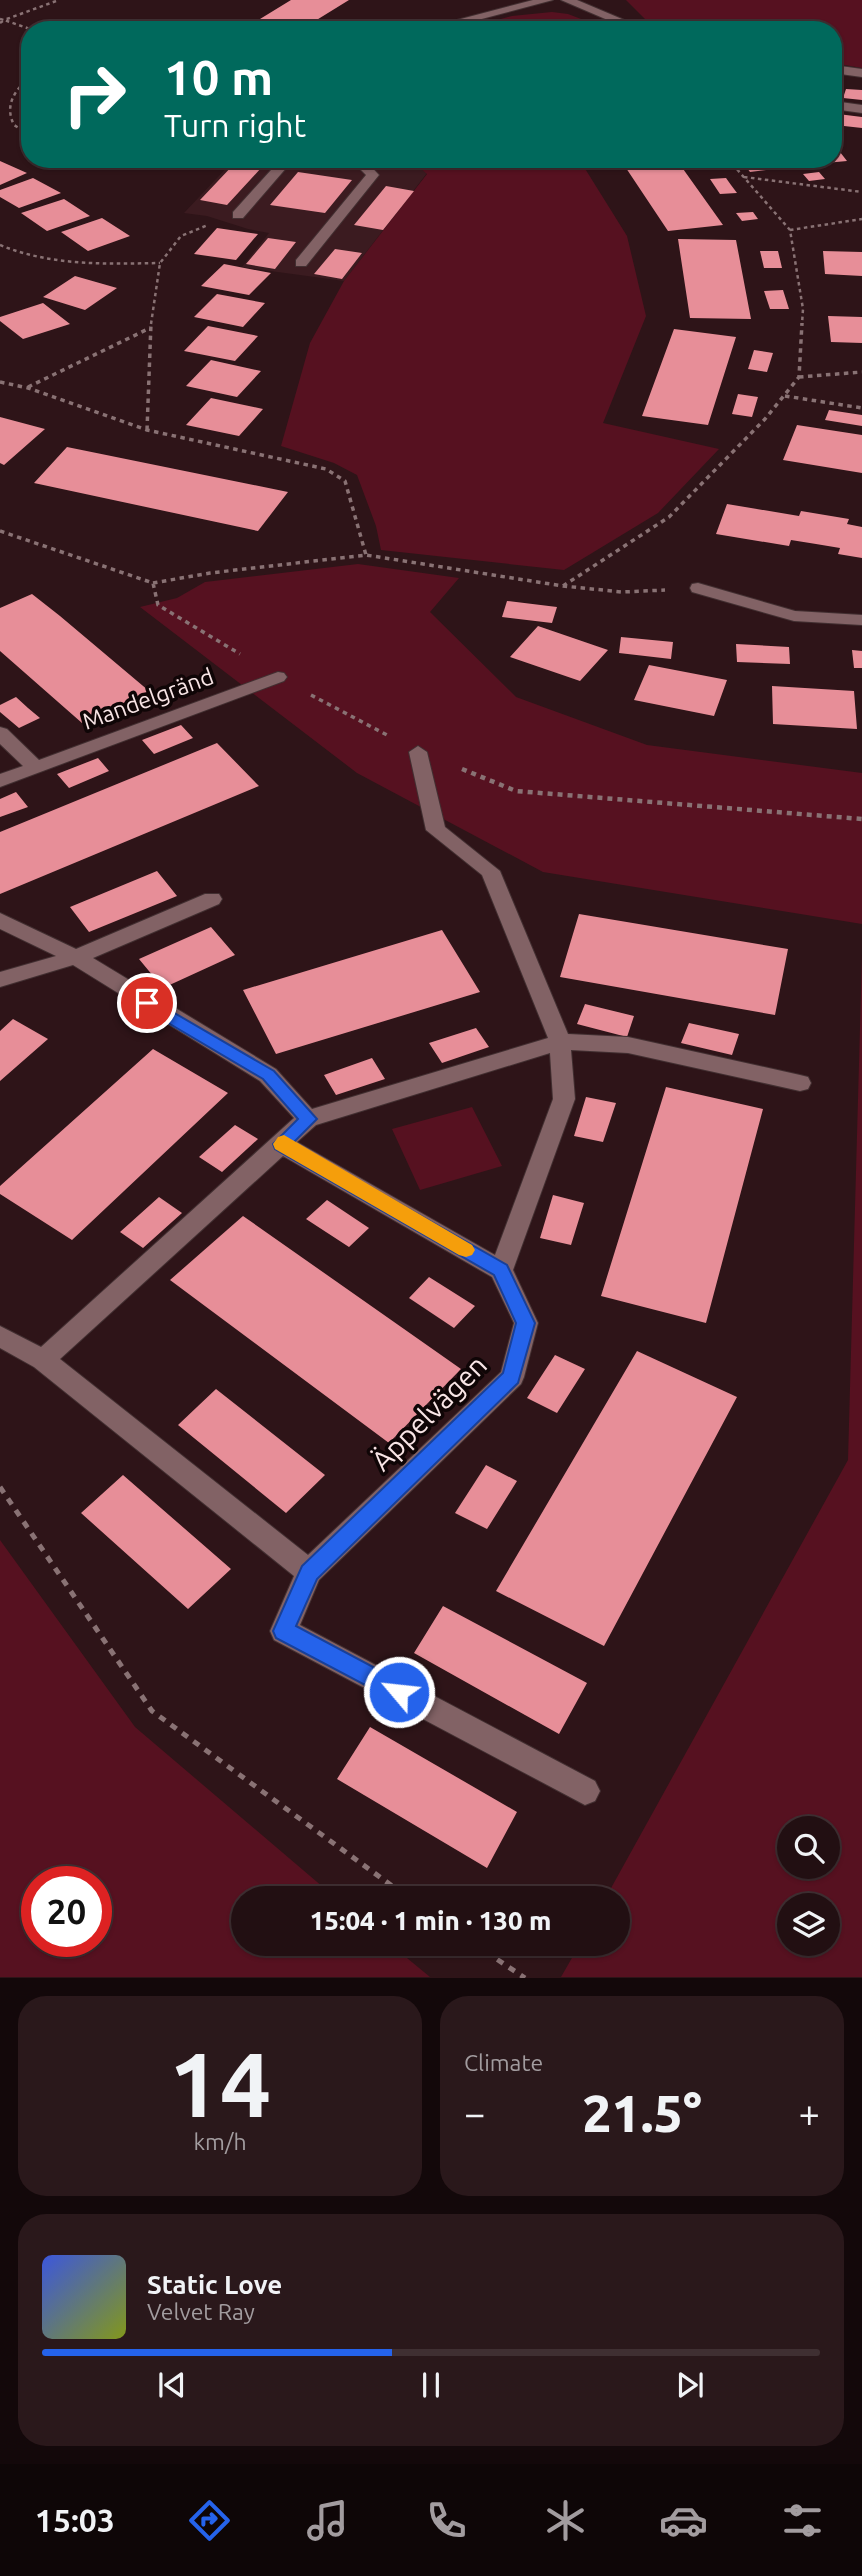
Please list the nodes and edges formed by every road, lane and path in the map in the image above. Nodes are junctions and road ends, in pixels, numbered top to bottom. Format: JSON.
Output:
{"nodes":[{"id":1,"x":59,"y":0,"type":"edge"},
{"id":2,"x":547,"y":0,"type":"edge"},
{"id":3,"x":567,"y":0,"type":"edge"},
{"id":4,"x":1,"y":21,"type":"edge"},
{"id":5,"x":462,"y":21,"type":"edge"},
{"id":6,"x":620,"y":21,"type":"edge"},
{"id":7,"x":21,"y":27,"type":"edge"},
{"id":8,"x":842,"y":70,"type":"edge"},
{"id":9,"x":862,"y":73,"type":"edge"},
{"id":10,"x":21,"y":86,"type":"edge"},
{"id":11,"x":842,"y":106,"type":"edge"},
{"id":12,"x":862,"y":108,"type":"edge"},
{"id":13,"x":4,"y":112,"type":"dead end"},
{"id":14,"x":5,"y":123,"type":"dead end"},
{"id":15,"x":21,"y":133,"type":"edge"},
{"id":16,"x":280,"y":168,"type":"edge"},
{"id":17,"x":366,"y":168,"type":"edge"},
{"id":18,"x":736,"y":168,"type":"edge"},
{"id":19,"x":743,"y":177,"type":"junction"},
{"id":20,"x":862,"y":192,"type":"edge"},
{"id":21,"x":239,"y":215,"type":"joint"},
{"id":22,"x":862,"y":219,"type":"edge"},
{"id":23,"x":790,"y":230,"type":"junction"},
{"id":24,"x":0,"y":245,"type":"edge"},
{"id":25,"x":160,"y":263,"type":"junction"},
{"id":26,"x":301,"y":263,"type":"dead end"},
{"id":27,"x":150,"y":328,"type":"junction"},
{"id":28,"x":862,"y":372,"type":"edge"},
{"id":29,"x":799,"y":377,"type":"junction"},
{"id":30,"x":0,"y":382,"type":"edge"},
{"id":31,"x":28,"y":387,"type":"junction"},
{"id":32,"x":784,"y":396,"type":"junction"},
{"id":33,"x":862,"y":408,"type":"edge"},
{"id":34,"x":147,"y":430,"type":"junction"},
{"id":35,"x":0,"y":531,"type":"edge"},
{"id":36,"x":366,"y":555,"type":"junction"},
{"id":37,"x":153,"y":583,"type":"junction"},
{"id":38,"x":563,"y":586,"type":"junction"},
{"id":39,"x":698,"y":588,"type":"joint"},
{"id":40,"x":862,"y":620,"type":"edge"},
{"id":41,"x":278,"y":677,"type":"junction"},
{"id":42,"x":0,"y":733,"type":"edge"},
{"id":43,"x":418,"y":752,"type":"junction"},
{"id":44,"x":35,"y":767,"type":"junction"},
{"id":45,"x":0,"y":781,"type":"edge"},
{"id":46,"x":862,"y":819,"type":"edge"},
{"id":47,"x":212,"y":899,"type":"dead end"},
{"id":48,"x":0,"y":920,"type":"edge"},
{"id":49,"x":76,"y":957,"type":"junction"},
{"id":50,"x":0,"y":980,"type":"edge"},
{"id":51,"x":560,"y":1042,"type":"junction"},
{"id":52,"x":800,"y":1083,"type":"dead end"},
{"id":53,"x":309,"y":1119,"type":"junction"},
{"id":54,"x":281,"y":1144,"type":"junction"},
{"id":55,"x":501,"y":1270,"type":"junction"},
{"id":56,"x":0,"y":1336,"type":"edge"},
{"id":57,"x":43,"y":1360,"type":"junction"},
{"id":58,"x":0,"y":1487,"type":"edge"},
{"id":59,"x":309,"y":1573,"type":"junction"},
{"id":60,"x":585,"y":1791,"type":"dead end"},
{"id":61,"x":392,"y":1886,"type":"edge"},
{"id":62,"x":492,"y":1956,"type":"edge"},
{"id":63,"x":525,"y":1978,"type":"edge"}],
"edges":[{"from":1,"to":4,"type":"path"},
{"from":2,"to":5,"type":"street"},
{"from":3,"to":6,"type":"street"},
{"from":4,"to":7,"type":"path"},
{"from":8,"to":9,"type":"street"},
{"from":10,"to":13,"type":"path"},
{"from":11,"to":12,"type":"street"},
{"from":14,"to":15,"type":"path"},
{"from":16,"to":21,"type":"street"},
{"from":17,"to":26,"type":"street"},
{"from":18,"to":19,"type":"path"},
{"from":19,"to":20,"type":"path"},
{"from":19,"to":23,"type":"path"},
{"from":21,"to":25,"type":"path"},
{"from":22,"to":23,"type":"path"},
{"from":23,"to":29,"type":"path"},
{"from":24,"to":25,"type":"path"},
{"from":25,"to":27,"type":"path"},
{"from":27,"to":31,"type":"path"},
{"from":27,"to":34,"type":"path"},
{"from":28,"to":29,"type":"path"},
{"from":29,"to":32,"type":"path"},
{"from":30,"to":31,"type":"path"},
{"from":31,"to":34,"type":"path"},
{"from":32,"to":33,"type":"path"},
{"from":32,"to":38,"type":"path"},
{"from":34,"to":36,"type":"path"},
{"from":35,"to":37,"type":"path"},
{"from":36,"to":37,"type":"path"},
{"from":36,"to":38,"type":"path"},
{"from":37,"to":41,"type":"path"},
{"from":38,"to":39,"type":"path"},
{"from":39,"to":40,"type":"street"},
{"from":41,"to":43,"type":"path"},
{"from":41,"to":44,"type":"street","name":"Mandelgränd"},
{"from":42,"to":44,"type":"street"},
{"from":43,"to":46,"type":"path"},
{"from":43,"to":51,"type":"street"},
{"from":44,"to":45,"type":"street","name":"Mandelgränd"},
{"from":47,"to":49,"type":"street"},
{"from":48,"to":49,"type":"street"},
{"from":49,"to":50,"type":"street"},
{"from":49,"to":53,"type":"street"},
{"from":51,"to":52,"type":"street"},
{"from":51,"to":53,"type":"street"},
{"from":51,"to":55,"type":"street"},
{"from":53,"to":54,"type":"street"},
{"from":54,"to":55,"type":"street"},
{"from":54,"to":57,"type":"street"},
{"from":55,"to":59,"type":"street","name":"Äppelvägen"},
{"from":56,"to":57,"type":"street"},
{"from":57,"to":59,"type":"street"},
{"from":58,"to":61,"type":"path"},
{"from":59,"to":60,"type":"street"},
{"from":62,"to":63,"type":"path"}]}
